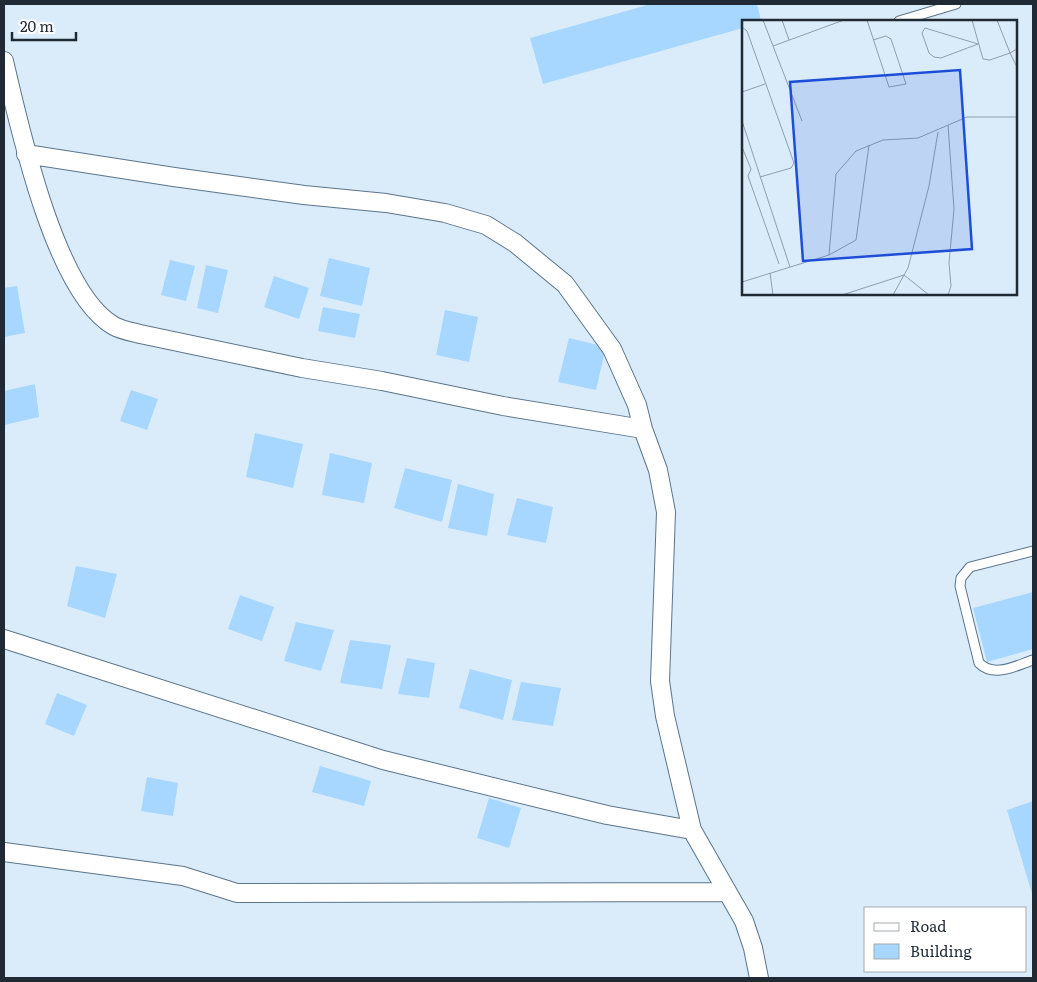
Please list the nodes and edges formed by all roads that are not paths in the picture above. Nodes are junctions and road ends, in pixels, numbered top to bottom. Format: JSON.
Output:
{"nodes":[{"id":1,"x":956,"y":4,"type":"edge"},
{"id":2,"x":902,"y":20,"type":"edge"},
{"id":3,"x":4,"y":61,"type":"edge"},
{"id":4,"x":26,"y":154,"type":"junction"},
{"id":5,"x":643,"y":429,"type":"junction"},
{"id":6,"x":1033,"y":551,"type":"edge"},
{"id":7,"x":4,"y":639,"type":"edge"},
{"id":8,"x":1033,"y":660,"type":"edge"},
{"id":9,"x":692,"y":830,"type":"junction"},
{"id":10,"x":4,"y":852,"type":"edge"},
{"id":11,"x":727,"y":892,"type":"junction"},
{"id":12,"x":759,"y":978,"type":"edge"}],
"edges":[{"from":1,"to":2,"type":"lane"},
{"from":3,"to":4,"type":"street"},
{"from":4,"to":5,"type":"street"},
{"from":4,"to":5,"type":"street"},
{"from":5,"to":9,"type":"street"},
{"from":6,"to":8,"type":"lane"},
{"from":7,"to":9,"type":"street"},
{"from":9,"to":11,"type":"street"},
{"from":10,"to":11,"type":"street"},
{"from":11,"to":12,"type":"street"}]}
